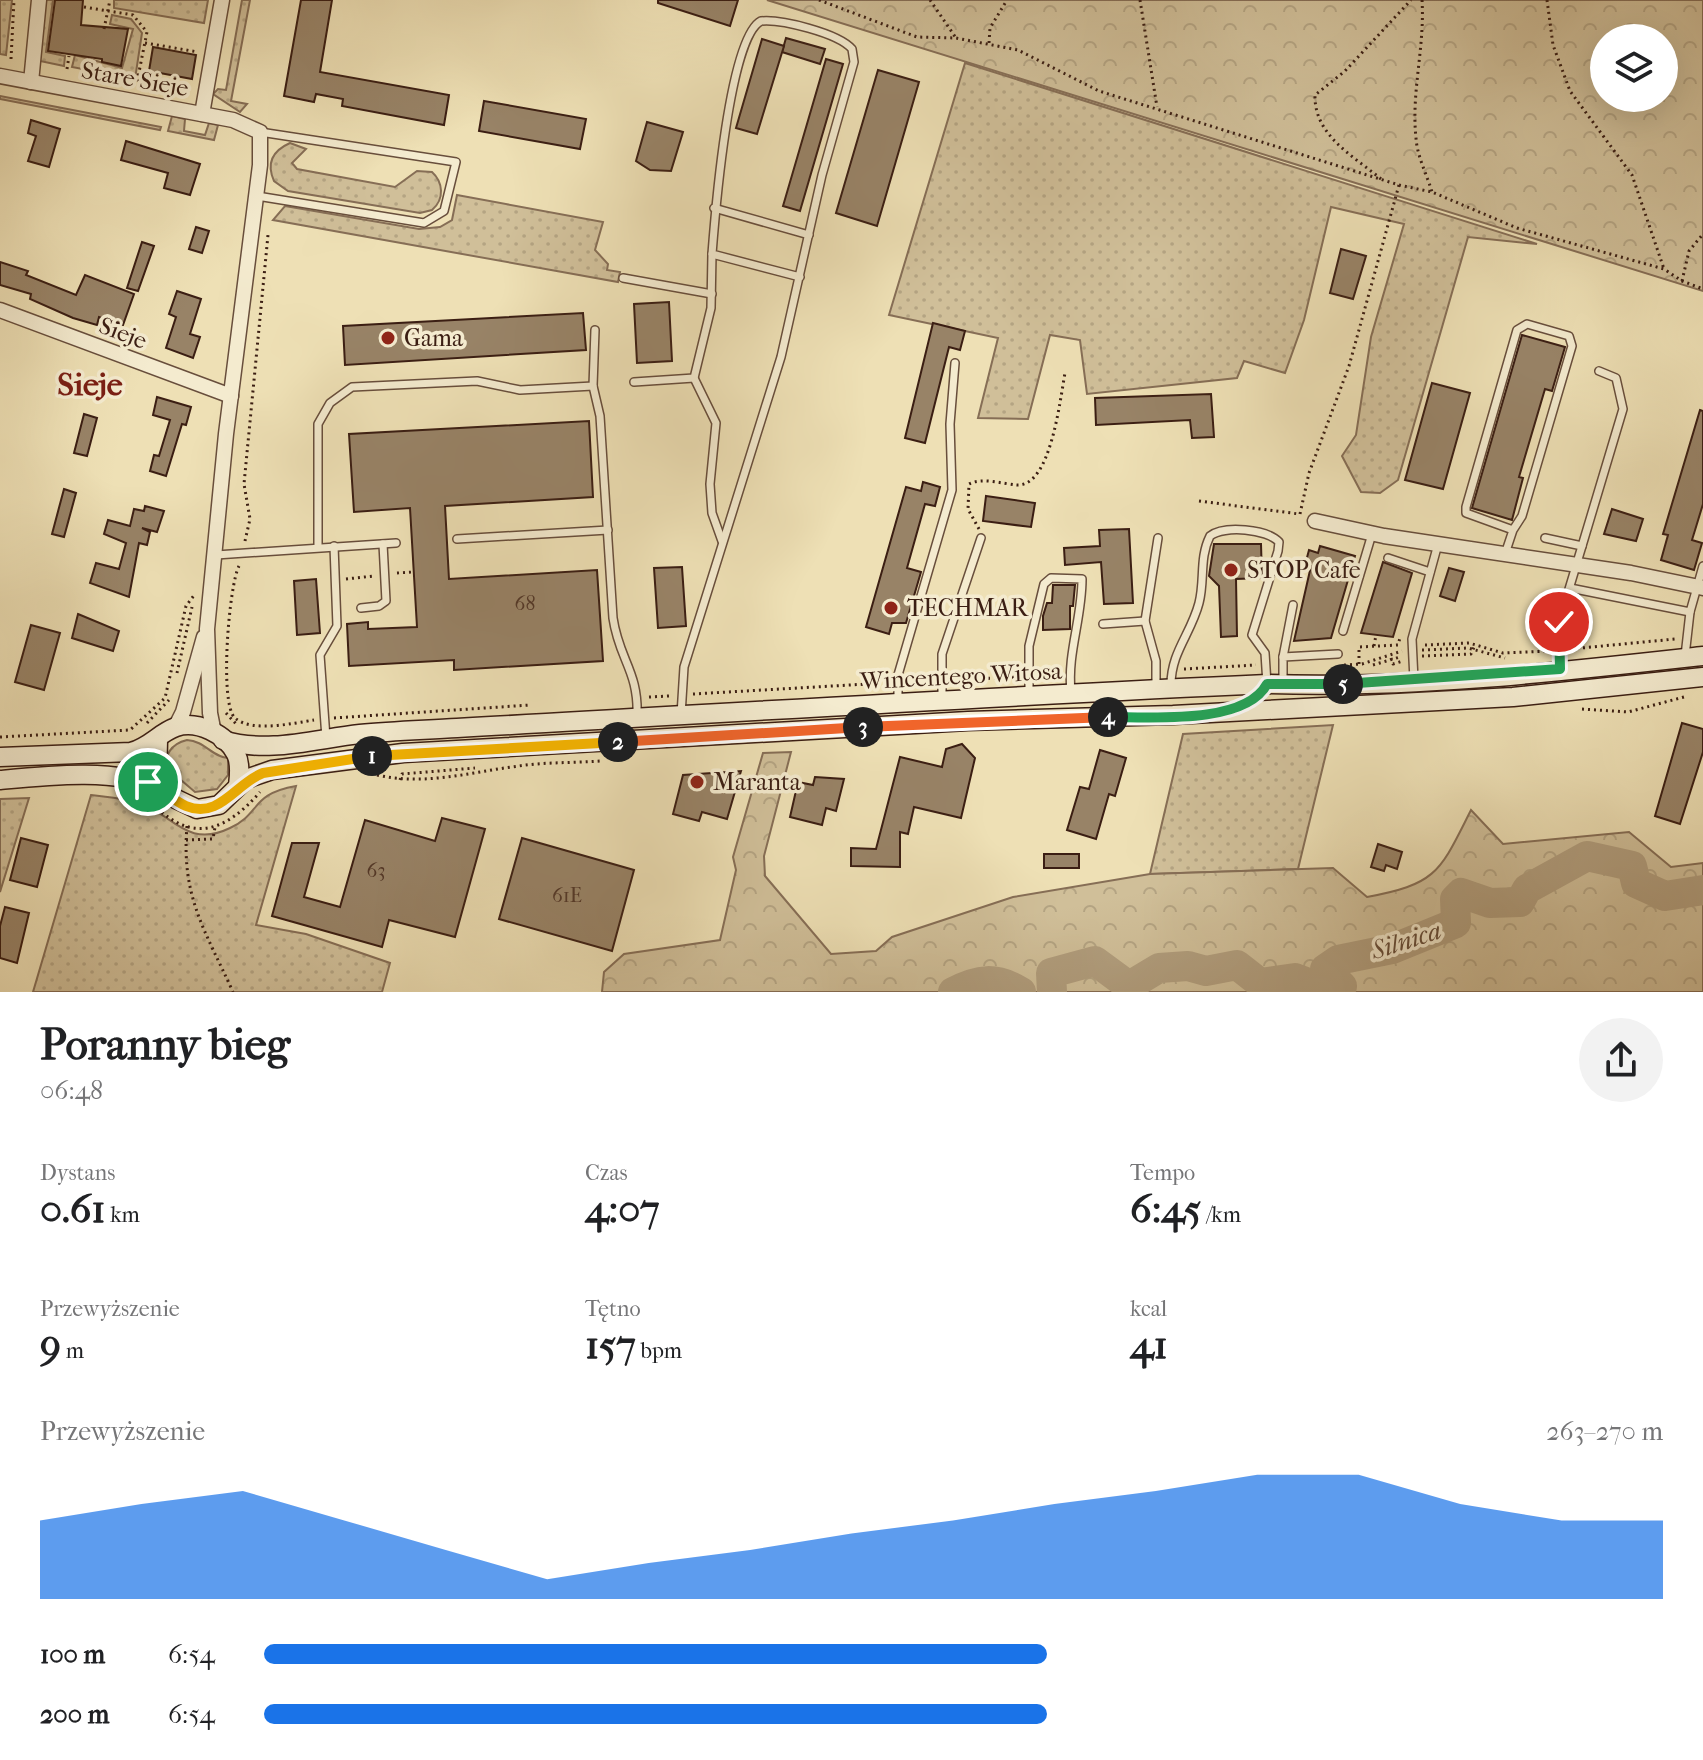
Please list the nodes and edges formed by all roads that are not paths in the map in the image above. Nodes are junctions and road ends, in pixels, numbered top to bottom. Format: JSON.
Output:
{"nodes":[{"id":1,"x":39,"y":0,"type":"edge"},
{"id":2,"x":222,"y":0,"type":"edge"},
{"id":3,"x":0,"y":76,"type":"edge"},
{"id":4,"x":31,"y":82,"type":"junction"},
{"id":5,"x":202,"y":114,"type":"junction"},
{"id":6,"x":260,"y":132,"type":"junction"},
{"id":7,"x":257,"y":196,"type":"junction"},
{"id":8,"x":714,"y":208,"type":"junction"},
{"id":9,"x":809,"y":235,"type":"junction"},
{"id":10,"x":712,"y":254,"type":"junction"},
{"id":11,"x":800,"y":277,"type":"junction"},
{"id":12,"x":623,"y":278,"type":"dead end"},
{"id":13,"x":712,"y":294,"type":"junction"},
{"id":14,"x":0,"y":310,"type":"edge"},
{"id":15,"x":595,"y":330,"type":"dead end"},
{"id":16,"x":955,"y":363,"type":"dead end"},
{"id":17,"x":1599,"y":371,"type":"dead end"},
{"id":18,"x":694,"y":378,"type":"junction"},
{"id":19,"x":634,"y":382,"type":"dead end"},
{"id":20,"x":593,"y":386,"type":"junction"},
{"id":21,"x":231,"y":396,"type":"junction"},
{"id":22,"x":1315,"y":521,"type":"dead end"},
{"id":23,"x":608,"y":530,"type":"junction"},
{"id":24,"x":1513,"y":530,"type":"junction"},
{"id":25,"x":1372,"y":533,"type":"junction"},
{"id":26,"x":981,"y":538,"type":"road end"},
{"id":27,"x":1158,"y":538,"type":"dead end"},
{"id":28,"x":1545,"y":538,"type":"dead end"},
{"id":29,"x":457,"y":539,"type":"dead end"},
{"id":30,"x":722,"y":541,"type":"junction"},
{"id":31,"x":396,"y":543,"type":"dead end"},
{"id":32,"x":383,"y":544,"type":"junction"},
{"id":33,"x":1438,"y":544,"type":"junction"},
{"id":34,"x":334,"y":546,"type":"junction"},
{"id":35,"x":1582,"y":546,"type":"junction"},
{"id":36,"x":318,"y":547,"type":"junction"},
{"id":37,"x":1505,"y":554,"type":"junction"},
{"id":38,"x":216,"y":555,"type":"junction"},
{"id":39,"x":1388,"y":558,"type":"dead end"},
{"id":40,"x":1578,"y":565,"type":"junction"},
{"id":41,"x":1703,"y":566,"type":"edge"},
{"id":42,"x":1430,"y":572,"type":"junction"},
{"id":43,"x":1570,"y":588,"type":"junction"},
{"id":44,"x":1701,"y":588,"type":"edge"},
{"id":45,"x":1293,"y":605,"type":"dead end"},
{"id":46,"x":361,"y":608,"type":"dead end"},
{"id":47,"x":1690,"y":612,"type":"junction"},
{"id":48,"x":1145,"y":621,"type":"junction"},
{"id":49,"x":1103,"y":624,"type":"dead end"},
{"id":50,"x":207,"y":629,"type":"junction"},
{"id":51,"x":1343,"y":631,"type":"dead end"},
{"id":52,"x":1338,"y":654,"type":"dead end"},
{"id":53,"x":1283,"y":657,"type":"junction"},
{"id":54,"x":1694,"y":657,"type":"edge"},
{"id":55,"x":1559,"y":660,"type":"junction"},
{"id":56,"x":1703,"y":677,"type":"edge"},
{"id":57,"x":1414,"y":680,"type":"junction"},
{"id":58,"x":1275,"y":684,"type":"junction"},
{"id":59,"x":1164,"y":689,"type":"junction"},
{"id":60,"x":1071,"y":694,"type":"junction"},
{"id":61,"x":1029,"y":696,"type":"junction"},
{"id":62,"x":942,"y":700,"type":"junction"},
{"id":63,"x":898,"y":703,"type":"junction"},
{"id":64,"x":1228,"y":712,"type":"junction"},
{"id":65,"x":681,"y":715,"type":"junction"},
{"id":66,"x":637,"y":718,"type":"junction"},
{"id":67,"x":175,"y":728,"type":"junction"},
{"id":68,"x":218,"y":736,"type":"junction"},
{"id":69,"x":326,"y":739,"type":"junction"},
{"id":70,"x":158,"y":740,"type":"junction"},
{"id":71,"x":0,"y":757,"type":"edge"},
{"id":72,"x":0,"y":780,"type":"edge"},
{"id":73,"x":238,"y":786,"type":"junction"},
{"id":74,"x":163,"y":788,"type":"junction"}],
"edges":[{"from":1,"to":4,"type":"street"},
{"from":2,"to":5,"type":"street"},
{"from":3,"to":4,"type":"street","name":"Stare Sieje"},
{"from":4,"to":5,"type":"street","name":"Stare Sieje"},
{"from":5,"to":6,"type":"street","name":"Stare Sieje"},
{"from":6,"to":7,"type":"street"},
{"from":6,"to":7,"type":"lane"},
{"from":7,"to":21,"type":"street"},
{"from":8,"to":9,"type":"lane"},
{"from":8,"to":9,"type":"lane"},
{"from":8,"to":10,"type":"lane"},
{"from":9,"to":11,"type":"lane"},
{"from":10,"to":11,"type":"lane"},
{"from":10,"to":13,"type":"lane"},
{"from":11,"to":30,"type":"lane"},
{"from":12,"to":13,"type":"lane"},
{"from":13,"to":18,"type":"lane"},
{"from":14,"to":21,"type":"street","name":"Sieje"},
{"from":15,"to":20,"type":"lane"},
{"from":16,"to":63,"type":"lane"},
{"from":17,"to":35,"type":"lane"},
{"from":18,"to":19,"type":"lane"},
{"from":18,"to":30,"type":"lane"},
{"from":20,"to":23,"type":"lane"},
{"from":20,"to":36,"type":"lane"},
{"from":21,"to":38,"type":"street"},
{"from":22,"to":25,"type":"street"},
{"from":23,"to":29,"type":"lane"},
{"from":23,"to":66,"type":"lane"},
{"from":24,"to":24,"type":"lane"},
{"from":24,"to":37,"type":"lane"},
{"from":25,"to":33,"type":"street"},
{"from":25,"to":51,"type":"lane"},
{"from":26,"to":62,"type":"lane"},
{"from":27,"to":48,"type":"lane"},
{"from":28,"to":35,"type":"lane"},
{"from":30,"to":65,"type":"lane"},
{"from":31,"to":32,"type":"lane"},
{"from":32,"to":34,"type":"lane"},
{"from":32,"to":46,"type":"lane"},
{"from":33,"to":37,"type":"street"},
{"from":33,"to":42,"type":"lane"},
{"from":34,"to":36,"type":"lane"},
{"from":34,"to":69,"type":"lane"},
{"from":35,"to":40,"type":"lane"},
{"from":36,"to":38,"type":"lane"},
{"from":37,"to":40,"type":"street"},
{"from":38,"to":50,"type":"street"},
{"from":39,"to":42,"type":"lane"},
{"from":40,"to":43,"type":"lane"},
{"from":40,"to":44,"type":"street"},
{"from":41,"to":44,"type":"lane"},
{"from":42,"to":57,"type":"lane"},
{"from":43,"to":47,"type":"lane"},
{"from":43,"to":55,"type":"lane"},
{"from":44,"to":47,"type":"lane"},
{"from":45,"to":53,"type":"lane"},
{"from":47,"to":54,"type":"lane"},
{"from":48,"to":49,"type":"lane"},
{"from":48,"to":59,"type":"lane"},
{"from":50,"to":67,"type":"street"},
{"from":50,"to":68,"type":"street"},
{"from":52,"to":53,"type":"lane"},
{"from":53,"to":58,"type":"lane"},
{"from":54,"to":55,"type":"main road","name":"Wincentego Witosa"},
{"from":55,"to":57,"type":"main road","name":"Wincentego Witosa"},
{"from":56,"to":64,"type":"main road","name":"Wincentego Witosa"},
{"from":57,"to":58,"type":"main road","name":"Wincentego Witosa"},
{"from":58,"to":59,"type":"main road","name":"Wincentego Witosa"},
{"from":58,"to":59,"type":"lane"},
{"from":58,"to":64,"type":"lane"},
{"from":59,"to":60,"type":"main road","name":"Wincentego Witosa"},
{"from":60,"to":61,"type":"main road","name":"Wincentego Witosa"},
{"from":60,"to":61,"type":"lane"},
{"from":61,"to":62,"type":"main road","name":"Wincentego Witosa"},
{"from":62,"to":63,"type":"main road","name":"Wincentego Witosa"},
{"from":63,"to":65,"type":"main road","name":"Wincentego Witosa"},
{"from":64,"to":73,"type":"main road","name":"Wincentego Witosa"},
{"from":65,"to":66,"type":"main road","name":"Wincentego Witosa"},
{"from":66,"to":69,"type":"main road","name":"Wincentego Witosa"},
{"from":67,"to":68,"type":"main road"},
{"from":67,"to":70,"type":"main road"},
{"from":68,"to":69,"type":"main road","name":"Wincentego Witosa"},
{"from":68,"to":73,"type":"main road"},
{"from":70,"to":71,"type":"main road"},
{"from":70,"to":74,"type":"main road"},
{"from":72,"to":74,"type":"main road"},
{"from":73,"to":74,"type":"main road"}]}
